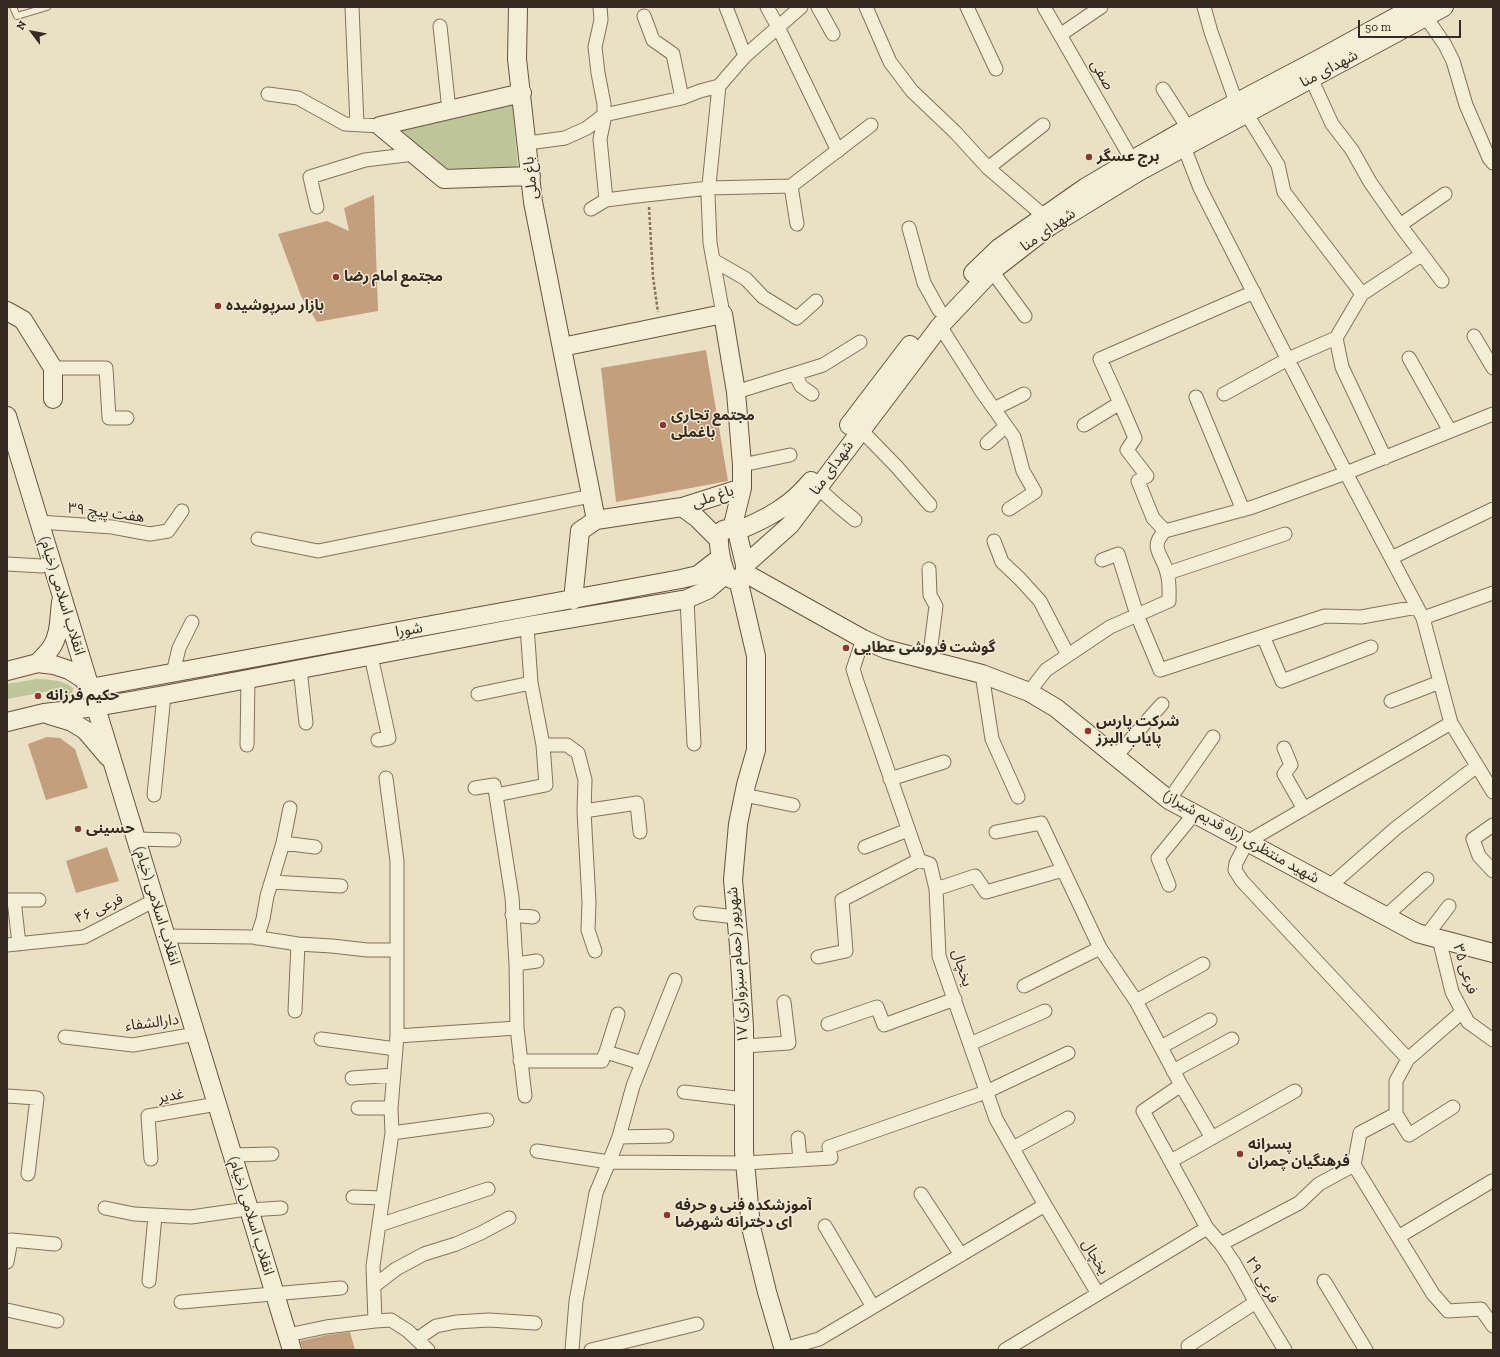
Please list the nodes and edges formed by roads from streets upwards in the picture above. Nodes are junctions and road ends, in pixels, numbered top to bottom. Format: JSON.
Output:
{"nodes":[{"id":1,"x":352,"y":7,"type":"edge"},
{"id":2,"x":518,"y":7,"type":"edge"},
{"id":3,"x":600,"y":7,"type":"edge"},
{"id":4,"x":726,"y":7,"type":"edge"},
{"id":5,"x":767,"y":7,"type":"edge"},
{"id":6,"x":801,"y":7,"type":"edge"},
{"id":7,"x":818,"y":7,"type":"edge"},
{"id":8,"x":866,"y":7,"type":"edge"},
{"id":9,"x":967,"y":7,"type":"edge"},
{"id":10,"x":1044,"y":7,"type":"edge"},
{"id":11,"x":1101,"y":7,"type":"edge"},
{"id":12,"x":1204,"y":7,"type":"edge"},
{"id":13,"x":1444,"y":7,"type":"edge"},
{"id":14,"x":1420,"y":12,"type":"edge"},
{"id":15,"x":644,"y":16,"type":"dead end"},
{"id":16,"x":440,"y":26,"type":"dead end"},
{"id":17,"x":778,"y":27,"type":"junction"},
{"id":18,"x":833,"y":34,"type":"dead end"},
{"id":19,"x":1060,"y":35,"type":"junction"},
{"id":20,"x":745,"y":56,"type":"junction"},
{"id":21,"x":996,"y":69,"type":"dead end"},
{"id":22,"x":1311,"y":78,"type":"junction"},
{"id":23,"x":719,"y":86,"type":"junction"},
{"id":24,"x":1163,"y":89,"type":"dead end"},
{"id":25,"x":522,"y":93,"type":"junction"},
{"id":26,"x":268,"y":94,"type":"dead end"},
{"id":27,"x":682,"y":98,"type":"junction"},
{"id":28,"x":1241,"y":108,"type":"junction"},
{"id":29,"x":449,"y":110,"type":"junction"},
{"id":30,"x":604,"y":115,"type":"junction"},
{"id":31,"x":357,"y":125,"type":"junction"},
{"id":32,"x":1043,"y":125,"type":"dead end"},
{"id":33,"x":380,"y":126,"type":"junction"},
{"id":34,"x":872,"y":126,"type":"dead end"},
{"id":35,"x":1188,"y":128,"type":"junction"},
{"id":36,"x":528,"y":143,"type":"junction"},
{"id":37,"x":1184,"y":147,"type":"junction"},
{"id":38,"x":838,"y":151,"type":"junction"},
{"id":39,"x":414,"y":154,"type":"junction"},
{"id":40,"x":1493,"y":163,"type":"edge"},
{"id":41,"x":1135,"y":166,"type":"junction"},
{"id":42,"x":988,"y":168,"type":"junction"},
{"id":43,"x":531,"y":176,"type":"junction"},
{"id":44,"x":791,"y":186,"type":"junction"},
{"id":45,"x":709,"y":188,"type":"junction"},
{"id":46,"x":1445,"y":194,"type":"dead end"},
{"id":47,"x":606,"y":200,"type":"junction"},
{"id":48,"x":317,"y":207,"type":"dead end"},
{"id":49,"x":591,"y":209,"type":"dead end"},
{"id":50,"x":1044,"y":216,"type":"junction"},
{"id":51,"x":797,"y":224,"type":"dead end"},
{"id":52,"x":1400,"y":226,"type":"junction"},
{"id":53,"x":909,"y":228,"type":"dead end"},
{"id":54,"x":1421,"y":255,"type":"junction"},
{"id":55,"x":713,"y":260,"type":"junction"},
{"id":56,"x":992,"y":271,"type":"junction"},
{"id":57,"x":1442,"y":281,"type":"dead end"},
{"id":58,"x":1254,"y":292,"type":"junction"},
{"id":59,"x":1362,"y":294,"type":"junction"},
{"id":60,"x":816,"y":301,"type":"dead end"},
{"id":61,"x":7,"y":311,"type":"edge"},
{"id":62,"x":722,"y":314,"type":"junction"},
{"id":63,"x":1025,"y":316,"type":"dead end"},
{"id":64,"x":940,"y":318,"type":"junction"},
{"id":65,"x":1474,"y":336,"type":"dead end"},
{"id":66,"x":1336,"y":338,"type":"junction"},
{"id":67,"x":860,"y":342,"type":"dead end"},
{"id":68,"x":562,"y":347,"type":"junction"},
{"id":69,"x":1409,"y":358,"type":"dead end"},
{"id":70,"x":1288,"y":359,"type":"junction"},
{"id":71,"x":53,"y":368,"type":"junction"},
{"id":72,"x":1493,"y":368,"type":"edge"},
{"id":73,"x":795,"y":374,"type":"junction"},
{"id":74,"x":736,"y":392,"type":"junction"},
{"id":75,"x":812,"y":394,"type":"dead end"},
{"id":76,"x":1024,"y":394,"type":"dead end"},
{"id":77,"x":1224,"y":394,"type":"dead end"},
{"id":78,"x":1196,"y":397,"type":"dead end"},
{"id":79,"x":53,"y":399,"type":"dead end"},
{"id":80,"x":1120,"y":403,"type":"junction"},
{"id":81,"x":994,"y":409,"type":"junction"},
{"id":82,"x":1493,"y":414,"type":"edge"},
{"id":83,"x":7,"y":416,"type":"edge"},
{"id":84,"x":127,"y":418,"type":"dead end"},
{"id":85,"x":1084,"y":425,"type":"dead end"},
{"id":86,"x":1006,"y":426,"type":"junction"},
{"id":87,"x":861,"y":430,"type":"junction"},
{"id":88,"x":1450,"y":431,"type":"junction"},
{"id":89,"x":987,"y":443,"type":"dead end"},
{"id":90,"x":790,"y":456,"type":"dead end"},
{"id":91,"x":1385,"y":458,"type":"junction"},
{"id":92,"x":742,"y":466,"type":"junction"},
{"id":93,"x":1346,"y":473,"type":"junction"},
{"id":94,"x":814,"y":485,"type":"junction"},
{"id":95,"x":742,"y":488,"type":"junction"},
{"id":96,"x":591,"y":496,"type":"junction"},
{"id":97,"x":930,"y":505,"type":"dead end"},
{"id":98,"x":682,"y":507,"type":"junction"},
{"id":99,"x":1008,"y":509,"type":"dead end"},
{"id":100,"x":1493,"y":509,"type":"edge"},
{"id":101,"x":1242,"y":510,"type":"junction"},
{"id":102,"x":182,"y":511,"type":"dead end"},
{"id":103,"x":596,"y":520,"type":"junction"},
{"id":104,"x":855,"y":520,"type":"dead end"},
{"id":105,"x":39,"y":522,"type":"junction"},
{"id":106,"x":1165,"y":531,"type":"junction"},
{"id":107,"x":1285,"y":534,"type":"dead end"},
{"id":108,"x":258,"y":539,"type":"dead end"},
{"id":109,"x":727,"y":539,"type":"junction"},
{"id":110,"x":994,"y":541,"type":"dead end"},
{"id":111,"x":1391,"y":558,"type":"junction"},
{"id":112,"x":1102,"y":560,"type":"dead end"},
{"id":113,"x":7,"y":564,"type":"edge"},
{"id":114,"x":42,"y":566,"type":"dead end"},
{"id":115,"x":929,"y":569,"type":"dead end"},
{"id":116,"x":738,"y":573,"type":"junction"},
{"id":117,"x":1168,"y":573,"type":"junction"},
{"id":118,"x":62,"y":596,"type":"junction"},
{"id":119,"x":1491,"y":596,"type":"edge"},
{"id":120,"x":687,"y":599,"type":"junction"},
{"id":121,"x":573,"y":600,"type":"junction"},
{"id":122,"x":1420,"y":613,"type":"junction"},
{"id":123,"x":1137,"y":615,"type":"junction"},
{"id":124,"x":192,"y":622,"type":"dead end"},
{"id":125,"x":527,"y":626,"type":"junction"},
{"id":126,"x":1264,"y":636,"type":"junction"},
{"id":127,"x":863,"y":639,"type":"junction"},
{"id":128,"x":1371,"y":647,"type":"dead end"},
{"id":129,"x":1068,"y":655,"type":"junction"},
{"id":130,"x":371,"y":656,"type":"junction"},
{"id":131,"x":929,"y":661,"type":"junction"},
{"id":132,"x":38,"y":663,"type":"junction"},
{"id":133,"x":300,"y":669,"type":"junction"},
{"id":134,"x":7,"y":672,"type":"edge"},
{"id":135,"x":173,"y":673,"type":"junction"},
{"id":136,"x":982,"y":674,"type":"junction"},
{"id":137,"x":248,"y":679,"type":"junction"},
{"id":138,"x":1440,"y":682,"type":"junction"},
{"id":139,"x":531,"y":683,"type":"junction"},
{"id":140,"x":90,"y":688,"type":"junction"},
{"id":141,"x":1029,"y":692,"type":"junction"},
{"id":142,"x":478,"y":694,"type":"dead end"},
{"id":143,"x":164,"y":695,"type":"junction"},
{"id":144,"x":1391,"y":701,"type":"dead end"},
{"id":145,"x":1162,"y":704,"type":"dead end"},
{"id":146,"x":96,"y":707,"type":"junction"},
{"id":147,"x":44,"y":713,"type":"junction"},
{"id":148,"x":7,"y":722,"type":"edge"},
{"id":149,"x":306,"y":723,"type":"dead end"},
{"id":150,"x":1451,"y":723,"type":"junction"},
{"id":151,"x":1213,"y":737,"type":"dead end"},
{"id":152,"x":378,"y":740,"type":"dead end"},
{"id":153,"x":694,"y":744,"type":"dead end"},
{"id":154,"x":247,"y":745,"type":"dead end"},
{"id":155,"x":543,"y":745,"type":"junction"},
{"id":156,"x":1284,"y":748,"type":"dead end"},
{"id":157,"x":1116,"y":756,"type":"junction"},
{"id":158,"x":944,"y":762,"type":"dead end"},
{"id":159,"x":113,"y":763,"type":"junction"},
{"id":160,"x":1477,"y":766,"type":"junction"},
{"id":161,"x":386,"y":778,"type":"dead end"},
{"id":162,"x":890,"y":779,"type":"junction"},
{"id":163,"x":475,"y":788,"type":"dead end"},
{"id":164,"x":1493,"y":792,"type":"edge"},
{"id":165,"x":154,"y":795,"type":"dead end"},
{"id":166,"x":496,"y":795,"type":"junction"},
{"id":167,"x":744,"y":795,"type":"junction"},
{"id":168,"x":1018,"y":798,"type":"dead end"},
{"id":169,"x":1169,"y":800,"type":"junction"},
{"id":170,"x":793,"y":805,"type":"dead end"},
{"id":171,"x":290,"y":808,"type":"dead end"},
{"id":172,"x":1304,"y":809,"type":"junction"},
{"id":173,"x":584,"y":812,"type":"junction"},
{"id":174,"x":1194,"y":814,"type":"junction"},
{"id":175,"x":1493,"y":825,"type":"edge"},
{"id":176,"x":908,"y":830,"type":"junction"},
{"id":177,"x":640,"y":832,"type":"dead end"},
{"id":178,"x":996,"y":832,"type":"dead end"},
{"id":179,"x":136,"y":839,"type":"junction"},
{"id":180,"x":174,"y":840,"type":"dead end"},
{"id":181,"x":1247,"y":842,"type":"junction"},
{"id":182,"x":283,"y":843,"type":"junction"},
{"id":183,"x":315,"y":847,"type":"dead end"},
{"id":184,"x":865,"y":847,"type":"dead end"},
{"id":185,"x":919,"y":860,"type":"junction"},
{"id":186,"x":1063,"y":870,"type":"junction"},
{"id":187,"x":1493,"y":871,"type":"edge"},
{"id":188,"x":1427,"y":879,"type":"dead end"},
{"id":189,"x":272,"y":882,"type":"junction"},
{"id":190,"x":1169,"y":885,"type":"dead end"},
{"id":191,"x":342,"y":886,"type":"dead end"},
{"id":192,"x":1330,"y":886,"type":"junction"},
{"id":193,"x":936,"y":889,"type":"junction"},
{"id":194,"x":10,"y":900,"type":"edge"},
{"id":195,"x":39,"y":900,"type":"dead end"},
{"id":196,"x":155,"y":900,"type":"junction"},
{"id":197,"x":1449,"y":906,"type":"dead end"},
{"id":198,"x":700,"y":912,"type":"dead end"},
{"id":199,"x":512,"y":915,"type":"junction"},
{"id":200,"x":533,"y":916,"type":"dead end"},
{"id":201,"x":736,"y":916,"type":"junction"},
{"id":202,"x":1386,"y":916,"type":"junction"},
{"id":203,"x":166,"y":936,"type":"junction"},
{"id":204,"x":1433,"y":937,"type":"junction"},
{"id":205,"x":257,"y":938,"type":"junction"},
{"id":206,"x":298,"y":944,"type":"junction"},
{"id":207,"x":13,"y":945,"type":"edge"},
{"id":208,"x":1100,"y":948,"type":"junction"},
{"id":209,"x":397,"y":950,"type":"junction"},
{"id":210,"x":595,"y":951,"type":"dead end"},
{"id":211,"x":1493,"y":953,"type":"edge"},
{"id":212,"x":818,"y":957,"type":"dead end"},
{"id":213,"x":537,"y":961,"type":"dead end"},
{"id":214,"x":516,"y":964,"type":"junction"},
{"id":215,"x":1203,"y":964,"type":"dead end"},
{"id":216,"x":675,"y":980,"type":"dead end"},
{"id":217,"x":1024,"y":986,"type":"dead end"},
{"id":218,"x":955,"y":999,"type":"junction"},
{"id":219,"x":1136,"y":1001,"type":"junction"},
{"id":220,"x":784,"y":1002,"type":"dead end"},
{"id":221,"x":295,"y":1011,"type":"dead end"},
{"id":222,"x":1045,"y":1011,"type":"dead end"},
{"id":223,"x":1462,"y":1012,"type":"junction"},
{"id":224,"x":618,"y":1014,"type":"dead end"},
{"id":225,"x":1210,"y":1020,"type":"dead end"},
{"id":226,"x":828,"y":1024,"type":"dead end"},
{"id":227,"x":517,"y":1028,"type":"junction"},
{"id":228,"x":196,"y":1034,"type":"junction"},
{"id":229,"x":397,"y":1036,"type":"junction"},
{"id":230,"x":65,"y":1037,"type":"dead end"},
{"id":231,"x":1232,"y":1039,"type":"dead end"},
{"id":232,"x":321,"y":1040,"type":"dead end"},
{"id":233,"x":1493,"y":1040,"type":"edge"},
{"id":234,"x":970,"y":1044,"type":"junction"},
{"id":235,"x":744,"y":1046,"type":"junction"},
{"id":236,"x":1161,"y":1047,"type":"junction"},
{"id":237,"x":396,"y":1049,"type":"junction"},
{"id":238,"x":606,"y":1052,"type":"junction"},
{"id":239,"x":1068,"y":1053,"type":"dead end"},
{"id":240,"x":1408,"y":1059,"type":"junction"},
{"id":241,"x":520,"y":1061,"type":"junction"},
{"id":242,"x":642,"y":1064,"type":"junction"},
{"id":243,"x":1174,"y":1071,"type":"junction"},
{"id":244,"x":394,"y":1075,"type":"junction"},
{"id":245,"x":352,"y":1078,"type":"dead end"},
{"id":246,"x":1181,"y":1085,"type":"junction"},
{"id":247,"x":1295,"y":1091,"type":"dead end"},
{"id":248,"x":684,"y":1092,"type":"dead end"},
{"id":249,"x":986,"y":1092,"type":"junction"},
{"id":250,"x":7,"y":1096,"type":"edge"},
{"id":251,"x":525,"y":1096,"type":"dead end"},
{"id":252,"x":744,"y":1099,"type":"junction"},
{"id":253,"x":217,"y":1104,"type":"junction"},
{"id":254,"x":1453,"y":1107,"type":"dead end"},
{"id":255,"x":358,"y":1108,"type":"dead end"},
{"id":256,"x":391,"y":1108,"type":"junction"},
{"id":257,"x":1396,"y":1114,"type":"junction"},
{"id":258,"x":1068,"y":1118,"type":"dead end"},
{"id":259,"x":487,"y":1120,"type":"dead end"},
{"id":260,"x":392,"y":1133,"type":"junction"},
{"id":261,"x":667,"y":1136,"type":"dead end"},
{"id":262,"x":619,"y":1137,"type":"junction"},
{"id":263,"x":798,"y":1138,"type":"dead end"},
{"id":264,"x":1212,"y":1138,"type":"junction"},
{"id":265,"x":1013,"y":1148,"type":"junction"},
{"id":266,"x":537,"y":1151,"type":"dead end"},
{"id":267,"x":272,"y":1154,"type":"dead end"},
{"id":268,"x":233,"y":1156,"type":"junction"},
{"id":269,"x":151,"y":1159,"type":"dead end"},
{"id":270,"x":800,"y":1160,"type":"junction"},
{"id":271,"x":1170,"y":1161,"type":"junction"},
{"id":272,"x":609,"y":1162,"type":"junction"},
{"id":273,"x":745,"y":1163,"type":"junction"},
{"id":274,"x":1354,"y":1166,"type":"junction"},
{"id":275,"x":28,"y":1174,"type":"dead end"},
{"id":276,"x":1492,"y":1181,"type":"dead end"},
{"id":277,"x":488,"y":1189,"type":"dead end"},
{"id":278,"x":921,"y":1194,"type":"dead end"},
{"id":279,"x":353,"y":1197,"type":"dead end"},
{"id":280,"x":383,"y":1198,"type":"junction"},
{"id":281,"x":1045,"y":1205,"type":"junction"},
{"id":282,"x":105,"y":1208,"type":"dead end"},
{"id":283,"x":281,"y":1208,"type":"dead end"},
{"id":284,"x":245,"y":1210,"type":"junction"},
{"id":285,"x":155,"y":1216,"type":"junction"},
{"id":286,"x":509,"y":1218,"type":"dead end"},
{"id":287,"x":379,"y":1226,"type":"junction"},
{"id":288,"x":825,"y":1226,"type":"dead end"},
{"id":289,"x":1207,"y":1228,"type":"junction"},
{"id":290,"x":1398,"y":1237,"type":"junction"},
{"id":291,"x":55,"y":1244,"type":"dead end"},
{"id":292,"x":1221,"y":1244,"type":"junction"},
{"id":293,"x":961,"y":1255,"type":"junction"},
{"id":294,"x":7,"y":1262,"type":"edge"},
{"id":295,"x":1324,"y":1281,"type":"dead end"},
{"id":296,"x":149,"y":1282,"type":"dead end"},
{"id":297,"x":374,"y":1286,"type":"junction"},
{"id":298,"x":341,"y":1288,"type":"dead end"},
{"id":299,"x":275,"y":1294,"type":"junction"},
{"id":300,"x":1098,"y":1294,"type":"junction"},
{"id":301,"x":181,"y":1302,"type":"dead end"},
{"id":302,"x":1256,"y":1302,"type":"junction"},
{"id":303,"x":873,"y":1307,"type":"junction"},
{"id":304,"x":7,"y":1310,"type":"edge"},
{"id":305,"x":57,"y":1321,"type":"dead end"},
{"id":306,"x":374,"y":1321,"type":"junction"},
{"id":307,"x":1492,"y":1321,"type":"edge"},
{"id":308,"x":535,"y":1323,"type":"dead end"},
{"id":309,"x":697,"y":1324,"type":"dead end"},
{"id":310,"x":417,"y":1339,"type":"junction"},
{"id":311,"x":290,"y":1343,"type":"edge"},
{"id":312,"x":822,"y":1344,"type":"edge"},
{"id":313,"x":1188,"y":1346,"type":"dead end"},
{"id":314,"x":428,"y":1350,"type":"edge"},
{"id":315,"x":572,"y":1350,"type":"edge"},
{"id":316,"x":591,"y":1350,"type":"edge"},
{"id":317,"x":784,"y":1350,"type":"edge"},
{"id":318,"x":1005,"y":1350,"type":"edge"},
{"id":319,"x":1285,"y":1350,"type":"edge"},
{"id":320,"x":1366,"y":1350,"type":"edge"}],
"edges":[{"from":1,"to":31,"type":"street"},
{"from":2,"to":25,"type":"street","name":"باغ ملی"},
{"from":3,"to":30,"type":"street"},
{"from":4,"to":20,"type":"street"},
{"from":5,"to":17,"type":"street"},
{"from":6,"to":17,"type":"street"},
{"from":7,"to":18,"type":"street"},
{"from":8,"to":42,"type":"street"},
{"from":9,"to":21,"type":"street"},
{"from":10,"to":19,"type":"street","name":"صفی"},
{"from":11,"to":19,"type":"street"},
{"from":12,"to":28,"type":"street"},
{"from":13,"to":14,"type":"street","name":"شهدای منا"},
{"from":14,"to":22,"type":"street","name":"شهدای منا"},
{"from":14,"to":28,"type":"street","name":"شهدای منا"},
{"from":14,"to":40,"type":"street"},
{"from":15,"to":27,"type":"street"},
{"from":16,"to":29,"type":"street"},
{"from":17,"to":20,"type":"street"},
{"from":17,"to":38,"type":"street"},
{"from":19,"to":41,"type":"street","name":"صفی"},
{"from":20,"to":23,"type":"street"},
{"from":22,"to":28,"type":"street","name":"شهدای منا"},
{"from":22,"to":52,"type":"street"},
{"from":23,"to":27,"type":"street"},
{"from":23,"to":45,"type":"street"},
{"from":24,"to":35,"type":"street"},
{"from":25,"to":29,"type":"street"},
{"from":25,"to":36,"type":"street","name":"باغ ملی"},
{"from":26,"to":31,"type":"street"},
{"from":27,"to":30,"type":"street"},
{"from":28,"to":35,"type":"street","name":"شهدای منا"},
{"from":28,"to":37,"type":"street","name":"شهدای منا"},
{"from":28,"to":59,"type":"street"},
{"from":29,"to":33,"type":"street"},
{"from":30,"to":36,"type":"street"},
{"from":30,"to":47,"type":"street"},
{"from":31,"to":33,"type":"street"},
{"from":32,"to":42,"type":"street"},
{"from":33,"to":39,"type":"street"},
{"from":34,"to":38,"type":"street"},
{"from":35,"to":41,"type":"street","name":"شهدای منا"},
{"from":36,"to":43,"type":"street","name":"باغ ملی"},
{"from":37,"to":41,"type":"street","name":"شهدای منا"},
{"from":37,"to":58,"type":"street"},
{"from":38,"to":44,"type":"street"},
{"from":39,"to":43,"type":"street"},
{"from":39,"to":48,"type":"street"},
{"from":41,"to":50,"type":"street","name":"شهدای منا"},
{"from":41,"to":56,"type":"street","name":"شهدای منا"},
{"from":42,"to":50,"type":"street"},
{"from":43,"to":68,"type":"street","name":"باغ ملی"},
{"from":44,"to":45,"type":"street"},
{"from":44,"to":51,"type":"street"},
{"from":45,"to":47,"type":"street"},
{"from":45,"to":55,"type":"street"},
{"from":46,"to":52,"type":"street"},
{"from":47,"to":49,"type":"street"},
{"from":50,"to":64,"type":"street","name":"شهدای منا"},
{"from":52,"to":54,"type":"street"},
{"from":53,"to":64,"type":"street"},
{"from":54,"to":57,"type":"street"},
{"from":54,"to":59,"type":"street"},
{"from":55,"to":60,"type":"street"},
{"from":55,"to":62,"type":"street"},
{"from":56,"to":63,"type":"street"},
{"from":56,"to":64,"type":"street","name":"شهدای منا"},
{"from":58,"to":70,"type":"street"},
{"from":58,"to":80,"type":"street"},
{"from":59,"to":66,"type":"street"},
{"from":61,"to":71,"type":"street"},
{"from":62,"to":68,"type":"street"},
{"from":62,"to":74,"type":"street","name":"باغ ملی"},
{"from":64,"to":81,"type":"street"},
{"from":64,"to":87,"type":"street","name":"شهدای منا"},
{"from":64,"to":94,"type":"street","name":"شهدای منا"},
{"from":65,"to":72,"type":"street"},
{"from":66,"to":70,"type":"street"},
{"from":66,"to":91,"type":"street"},
{"from":67,"to":73,"type":"street"},
{"from":68,"to":96,"type":"street","name":"باغ ملی"},
{"from":69,"to":88,"type":"street"},
{"from":70,"to":77,"type":"street"},
{"from":70,"to":93,"type":"street"},
{"from":71,"to":79,"type":"street"},
{"from":71,"to":84,"type":"street"},
{"from":73,"to":74,"type":"street"},
{"from":73,"to":75,"type":"street"},
{"from":74,"to":92,"type":"street","name":"باغ ملی"},
{"from":76,"to":81,"type":"street"},
{"from":78,"to":101,"type":"street"},
{"from":80,"to":85,"type":"street"},
{"from":80,"to":106,"type":"street"},
{"from":81,"to":86,"type":"street"},
{"from":82,"to":88,"type":"street"},
{"from":83,"to":105,"type":"street","name":"انقلاب اسلامی (خیام)"},
{"from":86,"to":89,"type":"street"},
{"from":86,"to":99,"type":"street"},
{"from":87,"to":94,"type":"street","name":"شهدای منا"},
{"from":87,"to":97,"type":"street"},
{"from":88,"to":91,"type":"street"},
{"from":90,"to":92,"type":"street"},
{"from":91,"to":93,"type":"street"},
{"from":92,"to":95,"type":"street","name":"باغ ملی"},
{"from":93,"to":101,"type":"street"},
{"from":93,"to":111,"type":"street"},
{"from":94,"to":104,"type":"street"},
{"from":94,"to":109,"type":"street","name":"شهدای منا"},
{"from":94,"to":116,"type":"street","name":"شهدای منا"},
{"from":95,"to":98,"type":"street","name":"باغ ملی"},
{"from":95,"to":109,"type":"street"},
{"from":96,"to":103,"type":"street","name":"باغ ملی"},
{"from":96,"to":108,"type":"street"},
{"from":98,"to":103,"type":"street","name":"باغ ملی"},
{"from":98,"to":109,"type":"street"},
{"from":100,"to":111,"type":"street"},
{"from":101,"to":106,"type":"street"},
{"from":102,"to":105,"type":"street","name":"هفت پیچ ۳۹"},
{"from":103,"to":121,"type":"street"},
{"from":105,"to":118,"type":"street","name":"انقلاب اسلامی (خیام)"},
{"from":106,"to":117,"type":"street"},
{"from":107,"to":117,"type":"street"},
{"from":109,"to":116,"type":"street"},
{"from":109,"to":116,"type":"street"},
{"from":109,"to":121,"type":"street","name":"شورا"},
{"from":110,"to":129,"type":"street"},
{"from":111,"to":122,"type":"street"},
{"from":112,"to":123,"type":"street"},
{"from":113,"to":114,"type":"street"},
{"from":115,"to":131,"type":"street"},
{"from":116,"to":120,"type":"street","name":"شورا"},
{"from":116,"to":127,"type":"street","name":"شهید منتظری (راه قدیم شیراز)"},
{"from":116,"to":167,"type":"street","name":"۱۷ شهریور (حمام سبزواری)"},
{"from":117,"to":123,"type":"street"},
{"from":118,"to":132,"type":"street"},
{"from":118,"to":140,"type":"street","name":"انقلاب اسلامی (خیام)"},
{"from":119,"to":122,"type":"street"},
{"from":120,"to":125,"type":"street","name":"شورا"},
{"from":120,"to":153,"type":"street"},
{"from":121,"to":135,"type":"street","name":"شورا"},
{"from":122,"to":126,"type":"street"},
{"from":122,"to":138,"type":"street"},
{"from":123,"to":126,"type":"street"},
{"from":123,"to":129,"type":"street"},
{"from":124,"to":135,"type":"street"},
{"from":125,"to":130,"type":"street","name":"شورا"},
{"from":125,"to":139,"type":"street"},
{"from":126,"to":128,"type":"street"},
{"from":127,"to":131,"type":"street","name":"شهید منتظری (راه قدیم شیراز)"},
{"from":127,"to":162,"type":"street","name":"یخچال"},
{"from":129,"to":141,"type":"street"},
{"from":130,"to":133,"type":"street","name":"شورا"},
{"from":130,"to":152,"type":"street"},
{"from":131,"to":136,"type":"street","name":"شهید منتظری (راه قدیم شیراز)"},
{"from":132,"to":134,"type":"street"},
{"from":132,"to":140,"type":"street"},
{"from":133,"to":137,"type":"street","name":"شورا"},
{"from":133,"to":149,"type":"street"},
{"from":135,"to":140,"type":"street","name":"شورا"},
{"from":136,"to":141,"type":"street","name":"شهید منتظری (راه قدیم شیراز)"},
{"from":136,"to":168,"type":"street"},
{"from":137,"to":143,"type":"street","name":"شورا"},
{"from":137,"to":154,"type":"street"},
{"from":138,"to":144,"type":"street"},
{"from":138,"to":150,"type":"street"},
{"from":139,"to":142,"type":"street"},
{"from":139,"to":155,"type":"street"},
{"from":140,"to":146,"type":"street","name":"انقلاب اسلامی (خیام)"},
{"from":141,"to":157,"type":"street","name":"شهید منتظری (راه قدیم شیراز)"},
{"from":143,"to":146,"type":"street","name":"شورا"},
{"from":143,"to":165,"type":"street"},
{"from":145,"to":157,"type":"street"},
{"from":146,"to":147,"type":"street","name":"شورا"},
{"from":146,"to":159,"type":"street","name":"انقلاب اسلامی (خیام)"},
{"from":147,"to":148,"type":"street","name":"شورا"},
{"from":147,"to":159,"type":"street"},
{"from":150,"to":160,"type":"street"},
{"from":150,"to":172,"type":"street"},
{"from":151,"to":169,"type":"street"},
{"from":155,"to":166,"type":"street"},
{"from":155,"to":173,"type":"street"},
{"from":156,"to":172,"type":"street"},
{"from":157,"to":169,"type":"street","name":"شهید منتظری (راه قدیم شیراز)"},
{"from":158,"to":162,"type":"street"},
{"from":159,"to":179,"type":"street","name":"انقلاب اسلامی (خیام)"},
{"from":160,"to":164,"type":"street"},
{"from":160,"to":192,"type":"street"},
{"from":161,"to":209,"type":"street"},
{"from":162,"to":176,"type":"street","name":"یخچال"},
{"from":163,"to":166,"type":"street"},
{"from":166,"to":199,"type":"street"},
{"from":167,"to":170,"type":"street"},
{"from":167,"to":201,"type":"street","name":"۱۷ شهریور (حمام سبزواری)"},
{"from":169,"to":174,"type":"street","name":"شهید منتظری (راه قدیم شیراز)"},
{"from":171,"to":182,"type":"street"},
{"from":172,"to":181,"type":"street"},
{"from":173,"to":177,"type":"street"},
{"from":173,"to":210,"type":"street"},
{"from":174,"to":181,"type":"street","name":"شهید منتظری (راه قدیم شیراز)"},
{"from":174,"to":190,"type":"street"},
{"from":175,"to":187,"type":"street"},
{"from":176,"to":184,"type":"street"},
{"from":176,"to":185,"type":"street","name":"یخچال"},
{"from":178,"to":186,"type":"street"},
{"from":179,"to":180,"type":"street"},
{"from":179,"to":196,"type":"street","name":"انقلاب اسلامی (خیام)"},
{"from":181,"to":192,"type":"street","name":"شهید منتظری (راه قدیم شیراز)"},
{"from":181,"to":240,"type":"street"},
{"from":182,"to":183,"type":"street"},
{"from":182,"to":189,"type":"street"},
{"from":185,"to":193,"type":"street","name":"یخچال"},
{"from":185,"to":212,"type":"street"},
{"from":186,"to":193,"type":"street"},
{"from":186,"to":208,"type":"street"},
{"from":188,"to":202,"type":"street"},
{"from":189,"to":191,"type":"street"},
{"from":189,"to":205,"type":"street"},
{"from":192,"to":202,"type":"street","name":"شهید منتظری (راه قدیم شیراز)"},
{"from":193,"to":218,"type":"street","name":"یخچال"},
{"from":194,"to":195,"type":"street"},
{"from":194,"to":207,"type":"street"},
{"from":196,"to":203,"type":"street","name":"انقلاب اسلامی (خیام)"},
{"from":196,"to":207,"type":"street","name":"فرعی ۴۶"},
{"from":197,"to":204,"type":"street"},
{"from":198,"to":201,"type":"street"},
{"from":199,"to":200,"type":"street"},
{"from":199,"to":214,"type":"street"},
{"from":201,"to":235,"type":"street","name":"۱۷ شهریور (حمام سبزواری)"},
{"from":202,"to":204,"type":"street","name":"شهید منتظری (راه قدیم شیراز)"},
{"from":203,"to":205,"type":"street"},
{"from":203,"to":228,"type":"street","name":"انقلاب اسلامی (خیام)"},
{"from":204,"to":211,"type":"street","name":"شهید منتظری (راه قدیم شیراز)"},
{"from":204,"to":223,"type":"street","name":"فرعی ۳۵"},
{"from":205,"to":206,"type":"street"},
{"from":206,"to":209,"type":"street"},
{"from":206,"to":221,"type":"street"},
{"from":208,"to":217,"type":"street"},
{"from":208,"to":219,"type":"street"},
{"from":209,"to":229,"type":"street"},
{"from":213,"to":214,"type":"street"},
{"from":214,"to":227,"type":"street"},
{"from":215,"to":219,"type":"street"},
{"from":216,"to":242,"type":"street"},
{"from":218,"to":226,"type":"street"},
{"from":218,"to":234,"type":"street","name":"یخچال"},
{"from":219,"to":236,"type":"street"},
{"from":220,"to":235,"type":"street"},
{"from":222,"to":234,"type":"street"},
{"from":223,"to":233,"type":"street","name":"فرعی ۳۵"},
{"from":223,"to":240,"type":"street"},
{"from":224,"to":238,"type":"street"},
{"from":225,"to":236,"type":"street"},
{"from":227,"to":229,"type":"street"},
{"from":227,"to":241,"type":"street"},
{"from":228,"to":230,"type":"street","name":"دارالشفاء"},
{"from":228,"to":253,"type":"street","name":"انقلاب اسلامی (خیام)"},
{"from":229,"to":237,"type":"street"},
{"from":231,"to":243,"type":"street"},
{"from":232,"to":237,"type":"street"},
{"from":234,"to":249,"type":"street","name":"یخچال"},
{"from":235,"to":252,"type":"street","name":"۱۷ شهریور (حمام سبزواری)"},
{"from":236,"to":243,"type":"street"},
{"from":237,"to":244,"type":"street"},
{"from":238,"to":241,"type":"street"},
{"from":238,"to":242,"type":"street"},
{"from":239,"to":249,"type":"street"},
{"from":240,"to":257,"type":"street"},
{"from":241,"to":251,"type":"street"},
{"from":242,"to":262,"type":"street"},
{"from":243,"to":246,"type":"street"},
{"from":244,"to":245,"type":"street"},
{"from":244,"to":256,"type":"street"},
{"from":246,"to":264,"type":"street"},
{"from":246,"to":271,"type":"street","name":"فرعی ۲۹"},
{"from":247,"to":264,"type":"street"},
{"from":248,"to":252,"type":"street"},
{"from":249,"to":265,"type":"street","name":"یخچال"},
{"from":249,"to":270,"type":"street"},
{"from":250,"to":275,"type":"street"},
{"from":252,"to":273,"type":"street","name":"۱۷ شهریور (حمام سبزواری)"},
{"from":253,"to":268,"type":"street","name":"انقلاب اسلامی (خیام)"},
{"from":253,"to":269,"type":"street","name":"غدیر"},
{"from":254,"to":257,"type":"street"},
{"from":255,"to":256,"type":"street"},
{"from":256,"to":260,"type":"street"},
{"from":257,"to":274,"type":"street"},
{"from":258,"to":265,"type":"street"},
{"from":259,"to":260,"type":"street"},
{"from":260,"to":280,"type":"street"},
{"from":261,"to":262,"type":"street"},
{"from":262,"to":272,"type":"street"},
{"from":263,"to":270,"type":"street"},
{"from":264,"to":271,"type":"street"},
{"from":265,"to":281,"type":"street","name":"یخچال"},
{"from":266,"to":272,"type":"street"},
{"from":267,"to":268,"type":"street"},
{"from":268,"to":284,"type":"street","name":"انقلاب اسلامی (خیام)"},
{"from":270,"to":273,"type":"street"},
{"from":271,"to":289,"type":"street","name":"فرعی ۲۹"},
{"from":272,"to":273,"type":"street"},
{"from":272,"to":315,"type":"street"},
{"from":273,"to":317,"type":"street","name":"۱۷ شهریور (حمام سبزواری)"},
{"from":274,"to":290,"type":"street"},
{"from":274,"to":292,"type":"street"},
{"from":276,"to":290,"type":"street"},
{"from":277,"to":287,"type":"street"},
{"from":278,"to":293,"type":"street"},
{"from":279,"to":280,"type":"street"},
{"from":280,"to":287,"type":"street"},
{"from":281,"to":293,"type":"street"},
{"from":281,"to":300,"type":"street","name":"یخچال"},
{"from":282,"to":285,"type":"street"},
{"from":283,"to":284,"type":"street"},
{"from":284,"to":285,"type":"street"},
{"from":284,"to":299,"type":"street","name":"انقلاب اسلامی (خیام)"},
{"from":285,"to":296,"type":"street"},
{"from":286,"to":297,"type":"street"},
{"from":287,"to":297,"type":"street"},
{"from":288,"to":303,"type":"street"},
{"from":289,"to":292,"type":"street","name":"فرعی ۲۹"},
{"from":289,"to":300,"type":"street"},
{"from":290,"to":307,"type":"street"},
{"from":291,"to":294,"type":"street"},
{"from":292,"to":302,"type":"street","name":"فرعی ۲۹"},
{"from":293,"to":303,"type":"street"},
{"from":295,"to":320,"type":"street"},
{"from":297,"to":306,"type":"street"},
{"from":298,"to":299,"type":"street"},
{"from":299,"to":301,"type":"street"},
{"from":299,"to":311,"type":"street","name":"انقلاب اسلامی (خیام)"},
{"from":300,"to":318,"type":"street"},
{"from":302,"to":313,"type":"street"},
{"from":302,"to":319,"type":"street","name":"فرعی ۲۹"},
{"from":303,"to":312,"type":"street"},
{"from":304,"to":305,"type":"street"},
{"from":306,"to":310,"type":"street"},
{"from":306,"to":311,"type":"street"},
{"from":308,"to":310,"type":"street"},
{"from":309,"to":316,"type":"street"},
{"from":310,"to":314,"type":"street"},
{"from":312,"to":317,"type":"street"}]}
